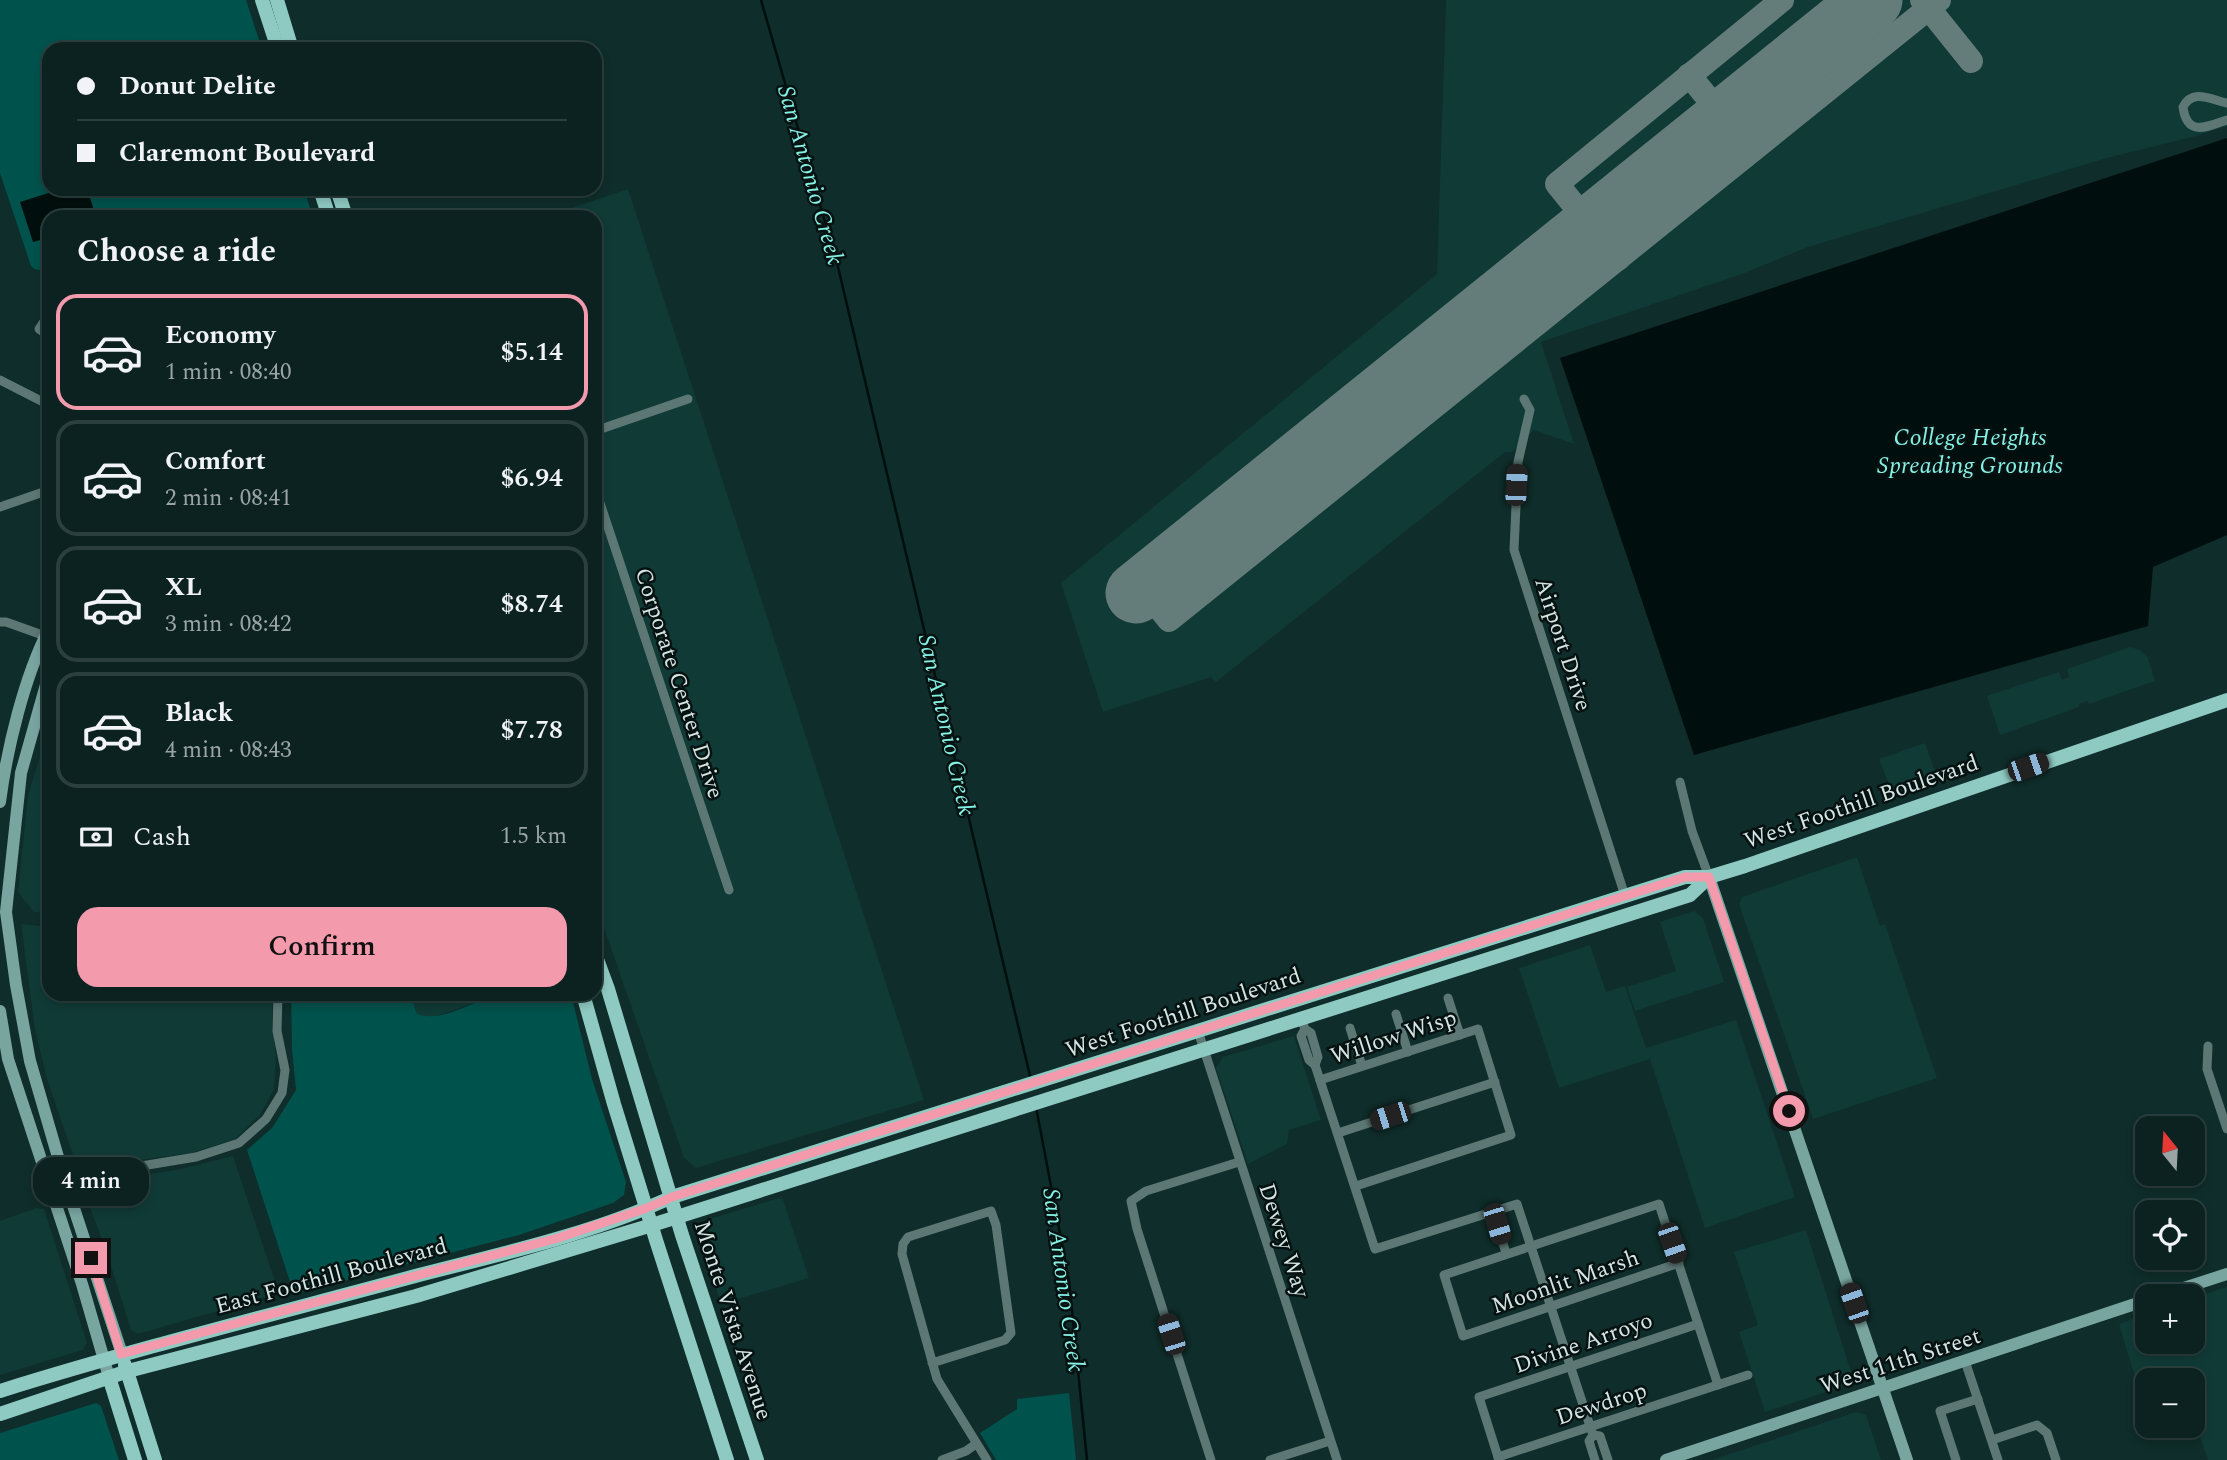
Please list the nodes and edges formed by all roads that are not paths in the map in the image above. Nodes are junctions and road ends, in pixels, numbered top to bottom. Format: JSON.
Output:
{"nodes":[{"id":1,"x":262,"y":0,"type":"edge"},
{"id":2,"x":276,"y":0,"type":"edge"},
{"id":3,"x":276,"y":42,"type":"edge"},
{"id":4,"x":290,"y":42,"type":"edge"},
{"id":5,"x":2227,"y":103,"type":"edge"},
{"id":6,"x":2227,"y":120,"type":"edge"},
{"id":7,"x":0,"y":380,"type":"edge"},
{"id":8,"x":688,"y":399,"type":"dead end"},
{"id":9,"x":1524,"y":399,"type":"dead end"},
{"id":10,"x":42,"y":403,"type":"edge"},
{"id":11,"x":602,"y":429,"type":"edge"},
{"id":12,"x":42,"y":492,"type":"edge"},
{"id":13,"x":0,"y":507,"type":"edge"},
{"id":14,"x":602,"y":509,"type":"edge"},
{"id":15,"x":0,"y":622,"type":"edge"},
{"id":16,"x":42,"y":632,"type":"edge"},
{"id":17,"x":42,"y":648,"type":"edge"},
{"id":18,"x":42,"y":699,"type":"edge"},
{"id":19,"x":2227,"y":700,"type":"edge"},
{"id":20,"x":1680,"y":782,"type":"dead end"},
{"id":21,"x":0,"y":802,"type":"edge"},
{"id":22,"x":1709,"y":877,"type":"junction"},
{"id":23,"x":729,"y":890,"type":"dead end"},
{"id":24,"x":1625,"y":896,"type":"junction"},
{"id":25,"x":1585,"y":908,"type":"junction"},
{"id":26,"x":3,"y":912,"type":"edge"},
{"id":27,"x":1498,"y":936,"type":"junction"},
{"id":28,"x":1528,"y":946,"type":"junction"},
{"id":29,"x":602,"y":973,"type":"edge"},
{"id":30,"x":1435,"y":976,"type":"junction"},
{"id":31,"x":1448,"y":998,"type":"dead end"},
{"id":32,"x":278,"y":1001,"type":"edge"},
{"id":33,"x":585,"y":1001,"type":"edge"},
{"id":34,"x":0,"y":1011,"type":"edge"},
{"id":35,"x":1396,"y":1014,"type":"dead end"},
{"id":36,"x":1303,"y":1024,"type":"junction"},
{"id":37,"x":1350,"y":1028,"type":"dead end"},
{"id":38,"x":1199,"y":1031,"type":"junction"},
{"id":39,"x":1460,"y":1035,"type":"junction"},
{"id":40,"x":2208,"y":1045,"type":"dead end"},
{"id":41,"x":1204,"y":1050,"type":"junction"},
{"id":42,"x":1408,"y":1052,"type":"junction"},
{"id":43,"x":1362,"y":1066,"type":"junction"},
{"id":44,"x":1320,"y":1080,"type":"junction"},
{"id":45,"x":1495,"y":1082,"type":"junction"},
{"id":46,"x":901,"y":1125,"type":"junction"},
{"id":47,"x":2227,"y":1129,"type":"edge"},
{"id":48,"x":1338,"y":1133,"type":"junction"},
{"id":49,"x":849,"y":1161,"type":"junction"},
{"id":50,"x":1239,"y":1162,"type":"junction"},
{"id":51,"x":65,"y":1181,"type":"junction"},
{"id":52,"x":50,"y":1186,"type":"junction"},
{"id":53,"x":1356,"y":1186,"type":"junction"},
{"id":54,"x":672,"y":1197,"type":"junction"},
{"id":55,"x":647,"y":1208,"type":"junction"},
{"id":56,"x":677,"y":1215,"type":"junction"},
{"id":57,"x":652,"y":1224,"type":"junction"},
{"id":58,"x":1497,"y":1224,"type":"dead end"},
{"id":59,"x":1531,"y":1245,"type":"junction"},
{"id":60,"x":1506,"y":1253,"type":"junction"},
{"id":61,"x":1679,"y":1263,"type":"junction"},
{"id":62,"x":2227,"y":1274,"type":"edge"},
{"id":63,"x":2196,"y":1284,"type":"edge"},
{"id":64,"x":2135,"y":1304,"type":"edge"},
{"id":65,"x":1550,"y":1307,"type":"junction"},
{"id":66,"x":1698,"y":1324,"type":"junction"},
{"id":67,"x":121,"y":1354,"type":"junction"},
{"id":68,"x":104,"y":1359,"type":"junction"},
{"id":69,"x":1965,"y":1361,"type":"junction"},
{"id":70,"x":932,"y":1363,"type":"junction"},
{"id":71,"x":1570,"y":1367,"type":"junction"},
{"id":72,"x":128,"y":1371,"type":"junction"},
{"id":73,"x":1748,"y":1375,"type":"dead end"},
{"id":74,"x":109,"y":1377,"type":"junction"},
{"id":75,"x":1718,"y":1385,"type":"junction"},
{"id":76,"x":1881,"y":1387,"type":"junction"},
{"id":77,"x":0,"y":1391,"type":"edge"},
{"id":78,"x":1978,"y":1398,"type":"junction"},
{"id":79,"x":0,"y":1414,"type":"edge"},
{"id":80,"x":1592,"y":1431,"type":"junction"},
{"id":81,"x":1992,"y":1440,"type":"junction"},
{"id":82,"x":1331,"y":1441,"type":"junction"},
{"id":83,"x":976,"y":1444,"type":"junction"},
{"id":84,"x":1604,"y":1449,"type":"junction"},
{"id":85,"x":1594,"y":1456,"type":"edge"},
{"id":86,"x":1499,"y":1458,"type":"edge"},
{"id":87,"x":135,"y":1460,"type":"edge"},
{"id":88,"x":155,"y":1460,"type":"edge"},
{"id":89,"x":727,"y":1460,"type":"edge"},
{"id":90,"x":757,"y":1460,"type":"edge"},
{"id":91,"x":942,"y":1460,"type":"edge"},
{"id":92,"x":987,"y":1460,"type":"edge"},
{"id":93,"x":1211,"y":1460,"type":"edge"},
{"id":94,"x":1270,"y":1460,"type":"edge"},
{"id":95,"x":1337,"y":1460,"type":"edge"},
{"id":96,"x":1608,"y":1460,"type":"edge"},
{"id":97,"x":1666,"y":1460,"type":"edge"},
{"id":98,"x":1907,"y":1460,"type":"edge"},
{"id":99,"x":1955,"y":1460,"type":"edge"},
{"id":100,"x":1998,"y":1460,"type":"edge"},
{"id":101,"x":2056,"y":1460,"type":"edge"}],
"edges":[{"from":1,"to":3,"type":"main road"},
{"from":2,"to":4,"type":"main road"},
{"from":5,"to":6,"type":"street"},
{"from":7,"to":10,"type":"street"},
{"from":8,"to":11,"type":"street"},
{"from":9,"to":24,"type":"street","name":"Airport Drive"},
{"from":12,"to":13,"type":"street"},
{"from":14,"to":23,"type":"street","name":"Corporate Center Drive"},
{"from":15,"to":16,"type":"street"},
{"from":17,"to":21,"type":"main road"},
{"from":18,"to":26,"type":"main road"},
{"from":19,"to":22,"type":"main road","name":"West Foothill Boulevard"},
{"from":20,"to":22,"type":"street"},
{"from":22,"to":24,"type":"main road","name":"West Foothill Boulevard"},
{"from":22,"to":28,"type":"main road","name":"West Foothill Boulevard"},
{"from":22,"to":76,"type":"main road"},
{"from":24,"to":25,"type":"main road","name":"West Foothill Boulevard"},
{"from":25,"to":27,"type":"main road","name":"West Foothill Boulevard"},
{"from":25,"to":28,"type":"main road"},
{"from":26,"to":51,"type":"main road"},
{"from":27,"to":30,"type":"main road"},
{"from":27,"to":38,"type":"main road","name":"West Foothill Boulevard"},
{"from":28,"to":30,"type":"main road","name":"West Foothill Boulevard"},
{"from":29,"to":54,"type":"main road","name":"Monte Vista Avenue"},
{"from":30,"to":36,"type":"main road","name":"West Foothill Boulevard"},
{"from":31,"to":39,"type":"street"},
{"from":32,"to":51,"type":"street"},
{"from":33,"to":55,"type":"main road"},
{"from":34,"to":52,"type":"main road"},
{"from":35,"to":42,"type":"street"},
{"from":36,"to":41,"type":"main road","name":"West Foothill Boulevard"},
{"from":36,"to":44,"type":"street"},
{"from":37,"to":43,"type":"street"},
{"from":38,"to":41,"type":"street","name":"Dewey Way"},
{"from":38,"to":46,"type":"main road","name":"West Foothill Boulevard"},
{"from":39,"to":42,"type":"street","name":"Willow Wisp"},
{"from":39,"to":45,"type":"street","name":"Willow Wisp"},
{"from":40,"to":47,"type":"street"},
{"from":41,"to":49,"type":"main road","name":"West Foothill Boulevard"},
{"from":41,"to":50,"type":"street","name":"Dewey Way"},
{"from":42,"to":43,"type":"street","name":"Willow Wisp"},
{"from":43,"to":44,"type":"street","name":"Willow Wisp"},
{"from":44,"to":48,"type":"street"},
{"from":45,"to":48,"type":"street"},
{"from":45,"to":53,"type":"street"},
{"from":46,"to":49,"type":"main road"},
{"from":46,"to":54,"type":"main road","name":"West Foothill Boulevard"},
{"from":48,"to":53,"type":"street"},
{"from":49,"to":56,"type":"main road","name":"West Foothill Boulevard"},
{"from":50,"to":82,"type":"street","name":"Dewey Way"},
{"from":50,"to":93,"type":"street"},
{"from":51,"to":52,"type":"street"},
{"from":51,"to":67,"type":"main road"},
{"from":52,"to":68,"type":"main road"},
{"from":53,"to":59,"type":"street"},
{"from":54,"to":55,"type":"main road","name":"East Foothill Boulevard"},
{"from":54,"to":56,"type":"main road","name":"Monte Vista Avenue"},
{"from":55,"to":57,"type":"main road"},
{"from":55,"to":67,"type":"main road","name":"East Foothill Boulevard"},
{"from":56,"to":57,"type":"main road","name":"East Foothill Boulevard"},
{"from":56,"to":90,"type":"main road","name":"Monte Vista Avenue"},
{"from":57,"to":72,"type":"main road","name":"East Foothill Boulevard"},
{"from":57,"to":89,"type":"main road"},
{"from":58,"to":60,"type":"street"},
{"from":59,"to":60,"type":"street"},
{"from":59,"to":61,"type":"street"},
{"from":59,"to":65,"type":"street"},
{"from":60,"to":65,"type":"street","name":"Moonlit Marsh"},
{"from":61,"to":65,"type":"street","name":"Moonlit Marsh"},
{"from":61,"to":66,"type":"street"},
{"from":62,"to":63,"type":"main road"},
{"from":64,"to":69,"type":"main road","name":"West 11th Street"},
{"from":65,"to":71,"type":"street"},
{"from":66,"to":71,"type":"street","name":"Divine Arroyo"},
{"from":66,"to":75,"type":"street"},
{"from":67,"to":68,"type":"main road","name":"East Foothill Boulevard"},
{"from":67,"to":72,"type":"main road"},
{"from":68,"to":74,"type":"main road"},
{"from":68,"to":77,"type":"main road","name":"East Foothill Boulevard"},
{"from":69,"to":76,"type":"main road","name":"West 11th Street"},
{"from":69,"to":78,"type":"street"},
{"from":70,"to":70,"type":"street"},
{"from":70,"to":83,"type":"street"},
{"from":71,"to":80,"type":"street"},
{"from":71,"to":86,"type":"street","name":"Divine Arroyo"},
{"from":72,"to":74,"type":"main road","name":"East Foothill Boulevard"},
{"from":72,"to":88,"type":"main road"},
{"from":73,"to":75,"type":"street","name":"Dewdrop"},
{"from":74,"to":79,"type":"main road","name":"East Foothill Boulevard"},
{"from":74,"to":87,"type":"main road"},
{"from":75,"to":80,"type":"street","name":"Dewdrop"},
{"from":76,"to":97,"type":"main road","name":"West 11th Street"},
{"from":76,"to":98,"type":"main road"},
{"from":78,"to":81,"type":"street"},
{"from":78,"to":99,"type":"street"},
{"from":80,"to":84,"type":"street"},
{"from":80,"to":85,"type":"street"},
{"from":80,"to":86,"type":"street","name":"Dewdrop"},
{"from":81,"to":100,"type":"street"},
{"from":81,"to":101,"type":"street"},
{"from":82,"to":94,"type":"street"},
{"from":82,"to":95,"type":"street","name":"Dewey Way"},
{"from":83,"to":91,"type":"street"},
{"from":83,"to":92,"type":"street"},
{"from":84,"to":85,"type":"street"},
{"from":84,"to":96,"type":"street"}]}
